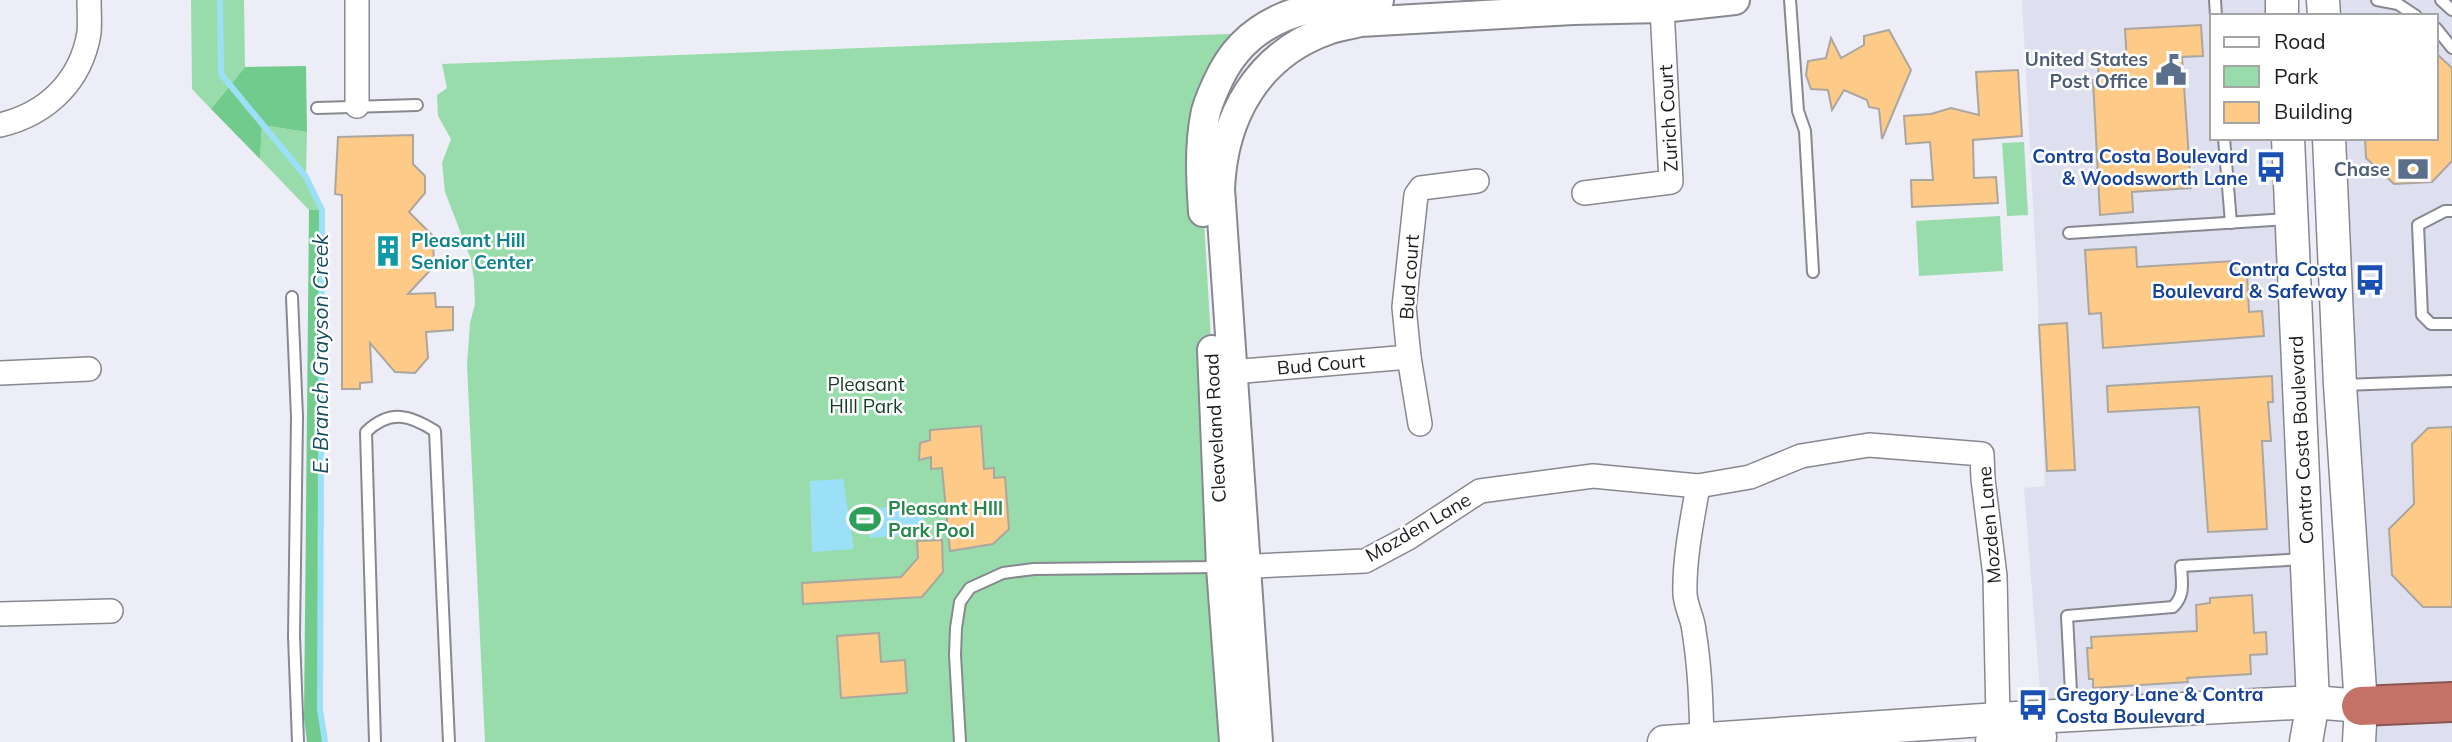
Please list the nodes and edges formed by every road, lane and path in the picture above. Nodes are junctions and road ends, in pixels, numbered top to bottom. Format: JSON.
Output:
{"nodes":[{"id":1,"x":89,"y":0,"type":"edge"},
{"id":2,"x":357,"y":0,"type":"edge"},
{"id":3,"x":1380,"y":0,"type":"edge"},
{"id":4,"x":1734,"y":0,"type":"edge"},
{"id":5,"x":1790,"y":0,"type":"edge"},
{"id":6,"x":2377,"y":0,"type":"edge"},
{"id":7,"x":2441,"y":0,"type":"edge"},
{"id":8,"x":1573,"y":5,"type":"edge"},
{"id":9,"x":1662,"y":8,"type":"junction"},
{"id":10,"x":2452,"y":10,"type":"edge"},
{"id":11,"x":2413,"y":14,"type":"edge"},
{"id":12,"x":2438,"y":30,"type":"edge"},
{"id":13,"x":1254,"y":33,"type":"junction"},
{"id":14,"x":2452,"y":48,"type":"edge"},
{"id":15,"x":1277,"y":60,"type":"junction"},
{"id":16,"x":417,"y":105,"type":"dead end"},
{"id":17,"x":357,"y":106,"type":"junction"},
{"id":18,"x":317,"y":107,"type":"dead end"},
{"id":19,"x":0,"y":125,"type":"edge"},
{"id":20,"x":2224,"y":140,"type":"edge"},
{"id":21,"x":2288,"y":140,"type":"edge"},
{"id":22,"x":2329,"y":140,"type":"edge"},
{"id":23,"x":1477,"y":181,"type":"dead end"},
{"id":24,"x":1584,"y":193,"type":"dead end"},
{"id":25,"x":2452,"y":211,"type":"edge"},
{"id":26,"x":2291,"y":218,"type":"junction"},
{"id":27,"x":2231,"y":223,"type":"junction"},
{"id":28,"x":2069,"y":233,"type":"dead end"},
{"id":29,"x":1813,"y":272,"type":"dead end"},
{"id":30,"x":292,"y":297,"type":"dead end"},
{"id":31,"x":2452,"y":324,"type":"edge"},
{"id":32,"x":1409,"y":357,"type":"junction"},
{"id":33,"x":89,"y":369,"type":"dead end"},
{"id":34,"x":1232,"y":372,"type":"junction"},
{"id":35,"x":0,"y":373,"type":"edge"},
{"id":36,"x":2452,"y":381,"type":"edge"},
{"id":37,"x":2340,"y":385,"type":"junction"},
{"id":38,"x":1420,"y":424,"type":"dead end"},
{"id":39,"x":1698,"y":486,"type":"junction"},
{"id":40,"x":2306,"y":558,"type":"junction"},
{"id":41,"x":1233,"y":567,"type":"junction"},
{"id":42,"x":111,"y":611,"type":"dead end"},
{"id":43,"x":0,"y":614,"type":"edge"},
{"id":44,"x":2313,"y":702,"type":"junction"},
{"id":45,"x":2452,"y":702,"type":"edge"},
{"id":46,"x":2078,"y":716,"type":"junction"},
{"id":47,"x":2360,"y":724,"type":"edge"},
{"id":48,"x":1995,"y":731,"type":"edge"},
{"id":49,"x":1779,"y":738,"type":"edge"},
{"id":50,"x":1702,"y":740,"type":"junction"},
{"id":51,"x":298,"y":742,"type":"edge"},
{"id":52,"x":375,"y":742,"type":"edge"},
{"id":53,"x":449,"y":742,"type":"edge"},
{"id":54,"x":960,"y":742,"type":"edge"},
{"id":55,"x":1234,"y":742,"type":"edge"},
{"id":56,"x":1258,"y":742,"type":"edge"},
{"id":57,"x":1664,"y":742,"type":"edge"},
{"id":58,"x":2306,"y":742,"type":"edge"}],
"edges":[{"from":1,"to":19,"type":"street"},
{"from":2,"to":17,"type":"street"},
{"from":3,"to":13,"type":"street"},
{"from":4,"to":9,"type":"street","name":"Cleaveland Road"},
{"from":5,"to":29,"type":"lane"},
{"from":6,"to":11,"type":"lane"},
{"from":7,"to":10,"type":"lane"},
{"from":8,"to":9,"type":"street","name":"Cleaveland Road"},
{"from":8,"to":15,"type":"street","name":"Cleaveland Road"},
{"from":9,"to":24,"type":"street","name":"Zurich Court"},
{"from":12,"to":14,"type":"lane"},
{"from":13,"to":15,"type":"street"},
{"from":13,"to":41,"type":"street","name":"Cleaveland Road"},
{"from":15,"to":34,"type":"street","name":"Cleaveland Road"},
{"from":16,"to":17,"type":"lane"},
{"from":17,"to":18,"type":"lane"},
{"from":20,"to":27,"type":"lane"},
{"from":21,"to":26,"type":"main road","name":"Contra Costa Boulevard"},
{"from":22,"to":37,"type":"main road"},
{"from":23,"to":32,"type":"street","name":"Bud court"},
{"from":25,"to":31,"type":"lane"},
{"from":26,"to":27,"type":"lane"},
{"from":26,"to":40,"type":"main road","name":"Contra Costa Boulevard"},
{"from":27,"to":28,"type":"lane"},
{"from":30,"to":51,"type":"lane"},
{"from":32,"to":34,"type":"street","name":"Bud Court"},
{"from":32,"to":38,"type":"street","name":"Bud court"},
{"from":33,"to":35,"type":"street"},
{"from":34,"to":41,"type":"street","name":"Cleaveland Road"},
{"from":36,"to":37,"type":"lane"},
{"from":37,"to":47,"type":"main road"},
{"from":39,"to":41,"type":"street","name":"Mozden Lane"},
{"from":39,"to":48,"type":"street","name":"Mozden Lane"},
{"from":39,"to":50,"type":"street"},
{"from":40,"to":44,"type":"main road","name":"Contra Costa Boulevard"},
{"from":40,"to":46,"type":"lane"},
{"from":41,"to":54,"type":"lane"},
{"from":41,"to":55,"type":"street","name":"Cleaveland Road"},
{"from":41,"to":56,"type":"street","name":"Cleaveland Road"},
{"from":42,"to":43,"type":"street"},
{"from":44,"to":46,"type":"main road"},
{"from":44,"to":47,"type":"main road"},
{"from":44,"to":58,"type":"main road","name":"Contra Costa Boulevard"},
{"from":45,"to":47,"type":"highway"},
{"from":46,"to":48,"type":"main road"},
{"from":48,"to":49,"type":"main road"},
{"from":49,"to":50,"type":"main road"},
{"from":50,"to":57,"type":"main road"},
{"from":52,"to":53,"type":"lane"}]}
